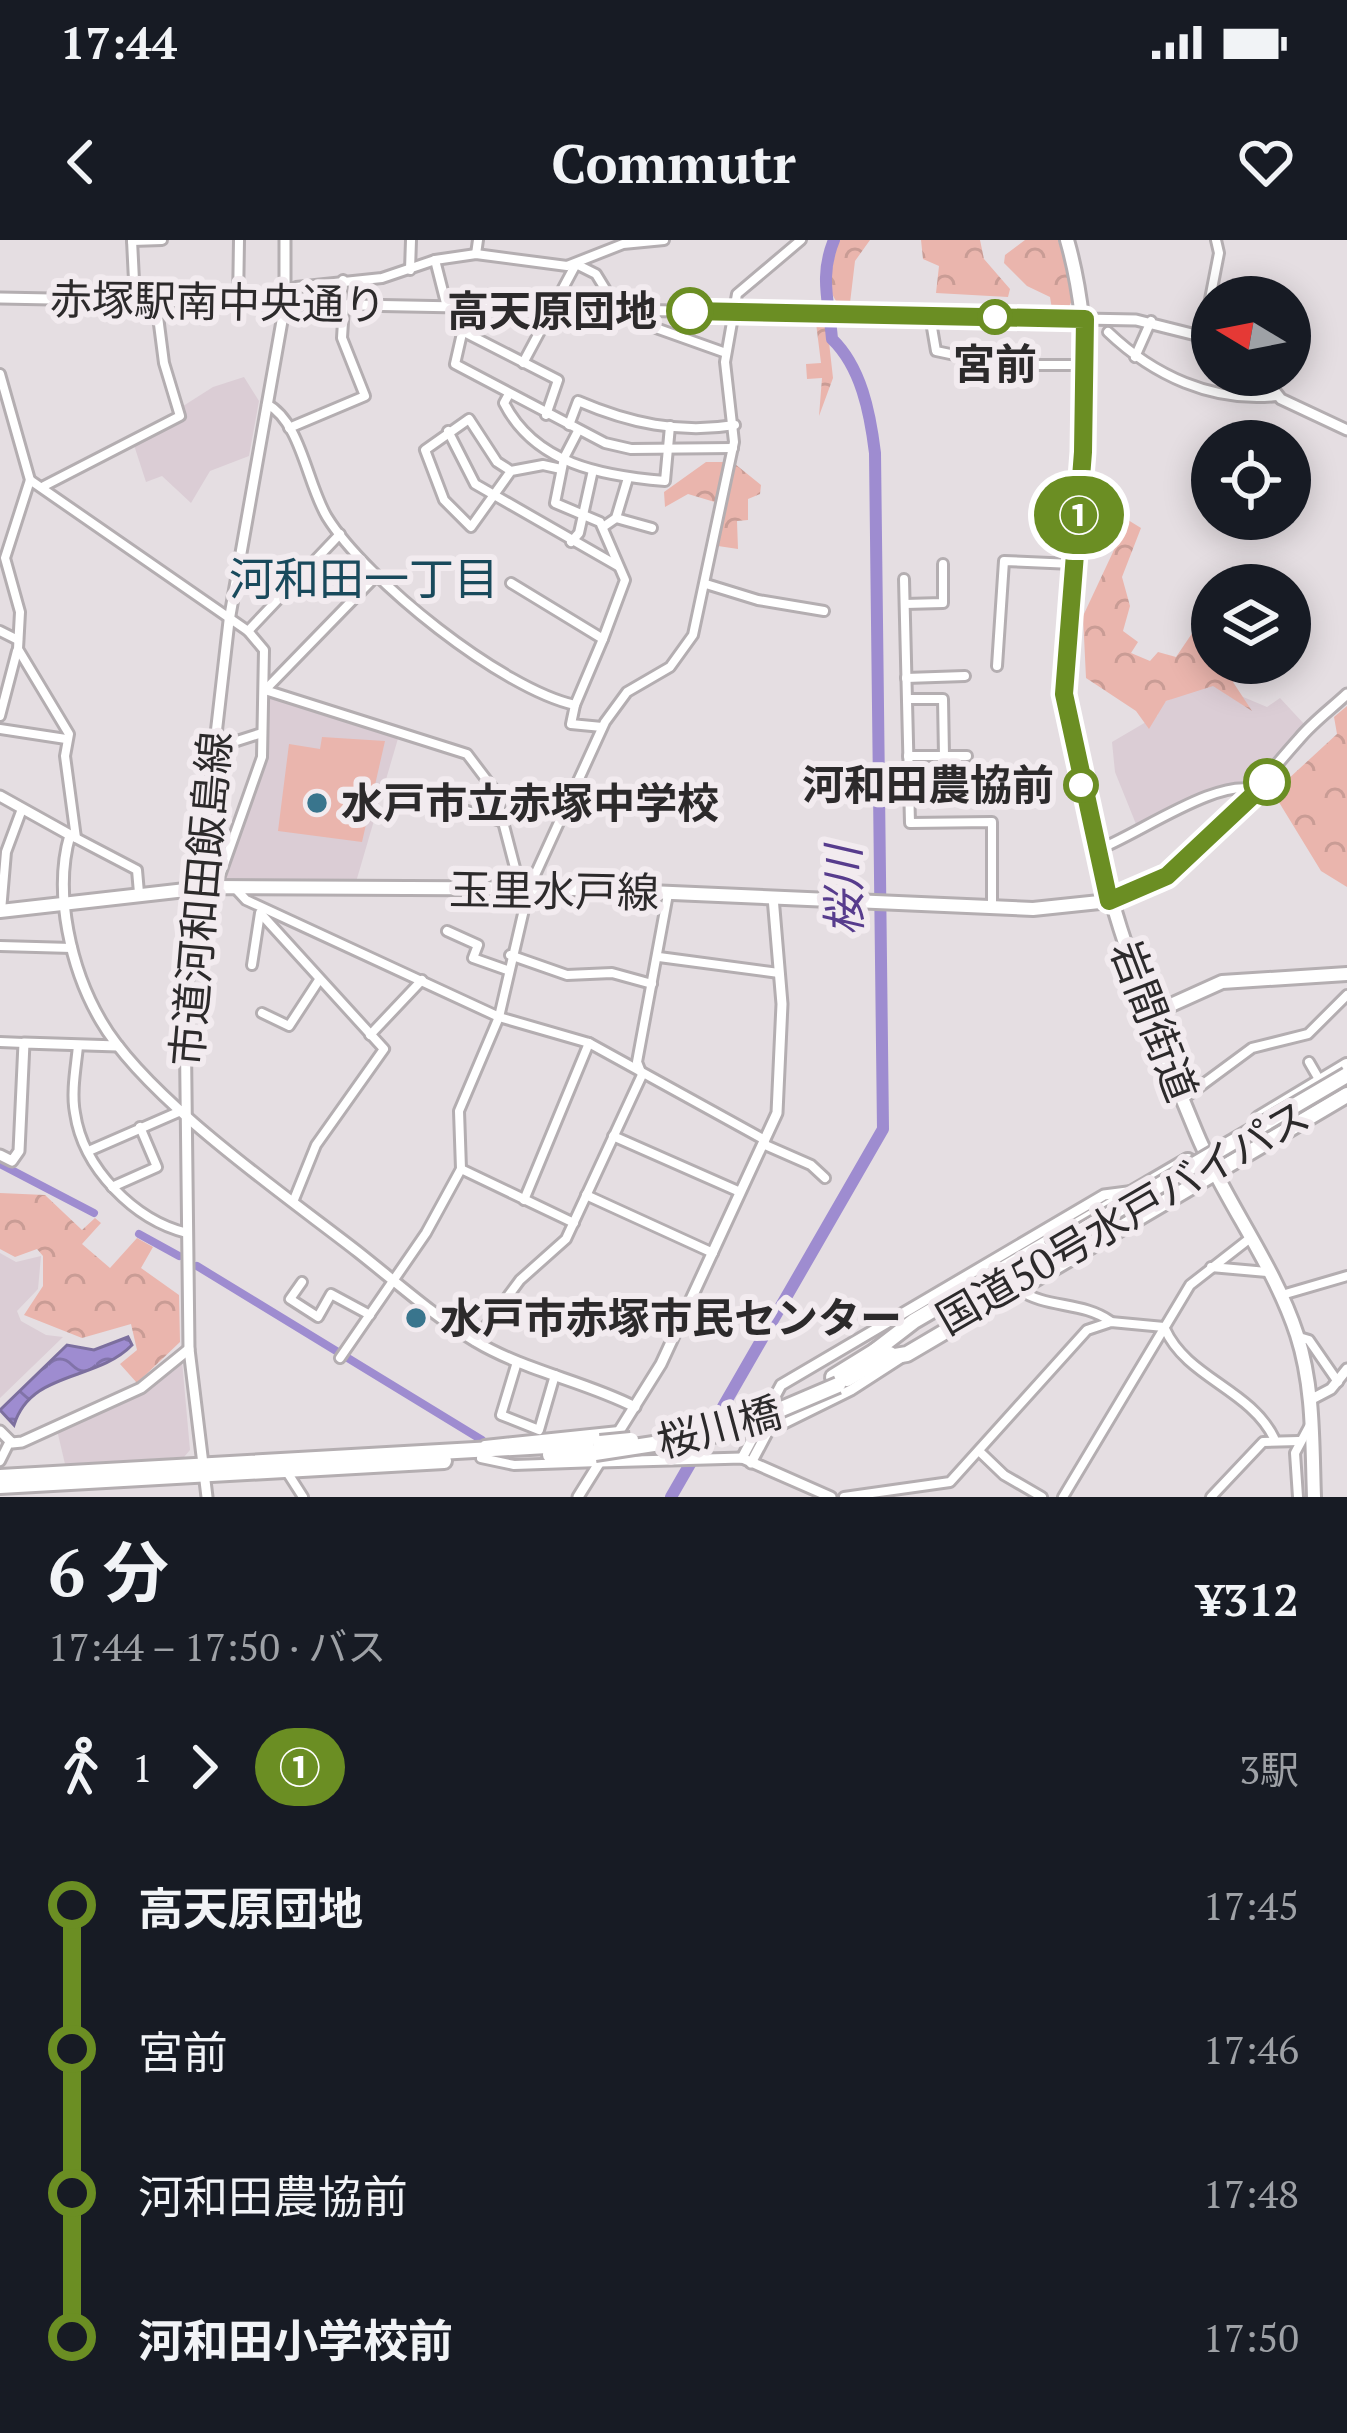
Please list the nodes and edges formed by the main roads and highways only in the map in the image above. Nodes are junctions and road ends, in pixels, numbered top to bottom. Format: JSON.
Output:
{"nodes":[{"id":1,"x":1067,"y":240,"type":"edge"},
{"id":2,"x":1109,"y":901,"type":"junction"},
{"id":3,"x":0,"y":911,"type":"edge"},
{"id":4,"x":1347,"y":974,"type":"edge"},
{"id":5,"x":1151,"y":1015,"type":"junction"},
{"id":6,"x":1347,"y":1071,"type":"edge"},
{"id":7,"x":1347,"y":1090,"type":"edge"},
{"id":8,"x":1204,"y":1152,"type":"junction"},
{"id":9,"x":1214,"y":1172,"type":"junction"},
{"id":10,"x":1051,"y":1254,"type":"junction"},
{"id":11,"x":879,"y":1354,"type":"junction"},
{"id":12,"x":836,"y":1381,"type":"joint"},
{"id":13,"x":201,"y":1470,"type":"junction"},
{"id":14,"x":0,"y":1477,"type":"edge"},
{"id":15,"x":0,"y":1486,"type":"edge"},
{"id":16,"x":1314,"y":1497,"type":"edge"}],
"edges":[{"from":1,"to":2,"type":"main road","name":"岩間街道"},
{"from":2,"to":3,"type":"main road","name":"玉里水戸線"},
{"from":2,"to":5,"type":"main road","name":"岩間街道"},
{"from":4,"to":5,"type":"main road"},
{"from":5,"to":8,"type":"main road","name":"岩間街道"},
{"from":6,"to":8,"type":"highway"},
{"from":6,"to":10,"type":"highway","name":"国道50号水戸バイパス","bridge":true},
{"from":7,"to":9,"type":"highway"},
{"from":7,"to":10,"type":"highway","name":"国道50号水戸バイパス","bridge":true},
{"from":8,"to":9,"type":"main road","name":"岩間街道"},
{"from":8,"to":11,"type":"highway"},
{"from":9,"to":11,"type":"highway"},
{"from":9,"to":16,"type":"main road","name":"岩間街道"},
{"from":10,"to":11,"type":"highway","name":"国道50号水戸バイパス"},
{"from":11,"to":12,"type":"highway","name":"国道50号水戸バイパス"},
{"from":12,"to":13,"type":"highway","name":"桜川橋","bridge":true},
{"from":13,"to":14,"type":"highway"},
{"from":13,"to":15,"type":"highway"}]}
